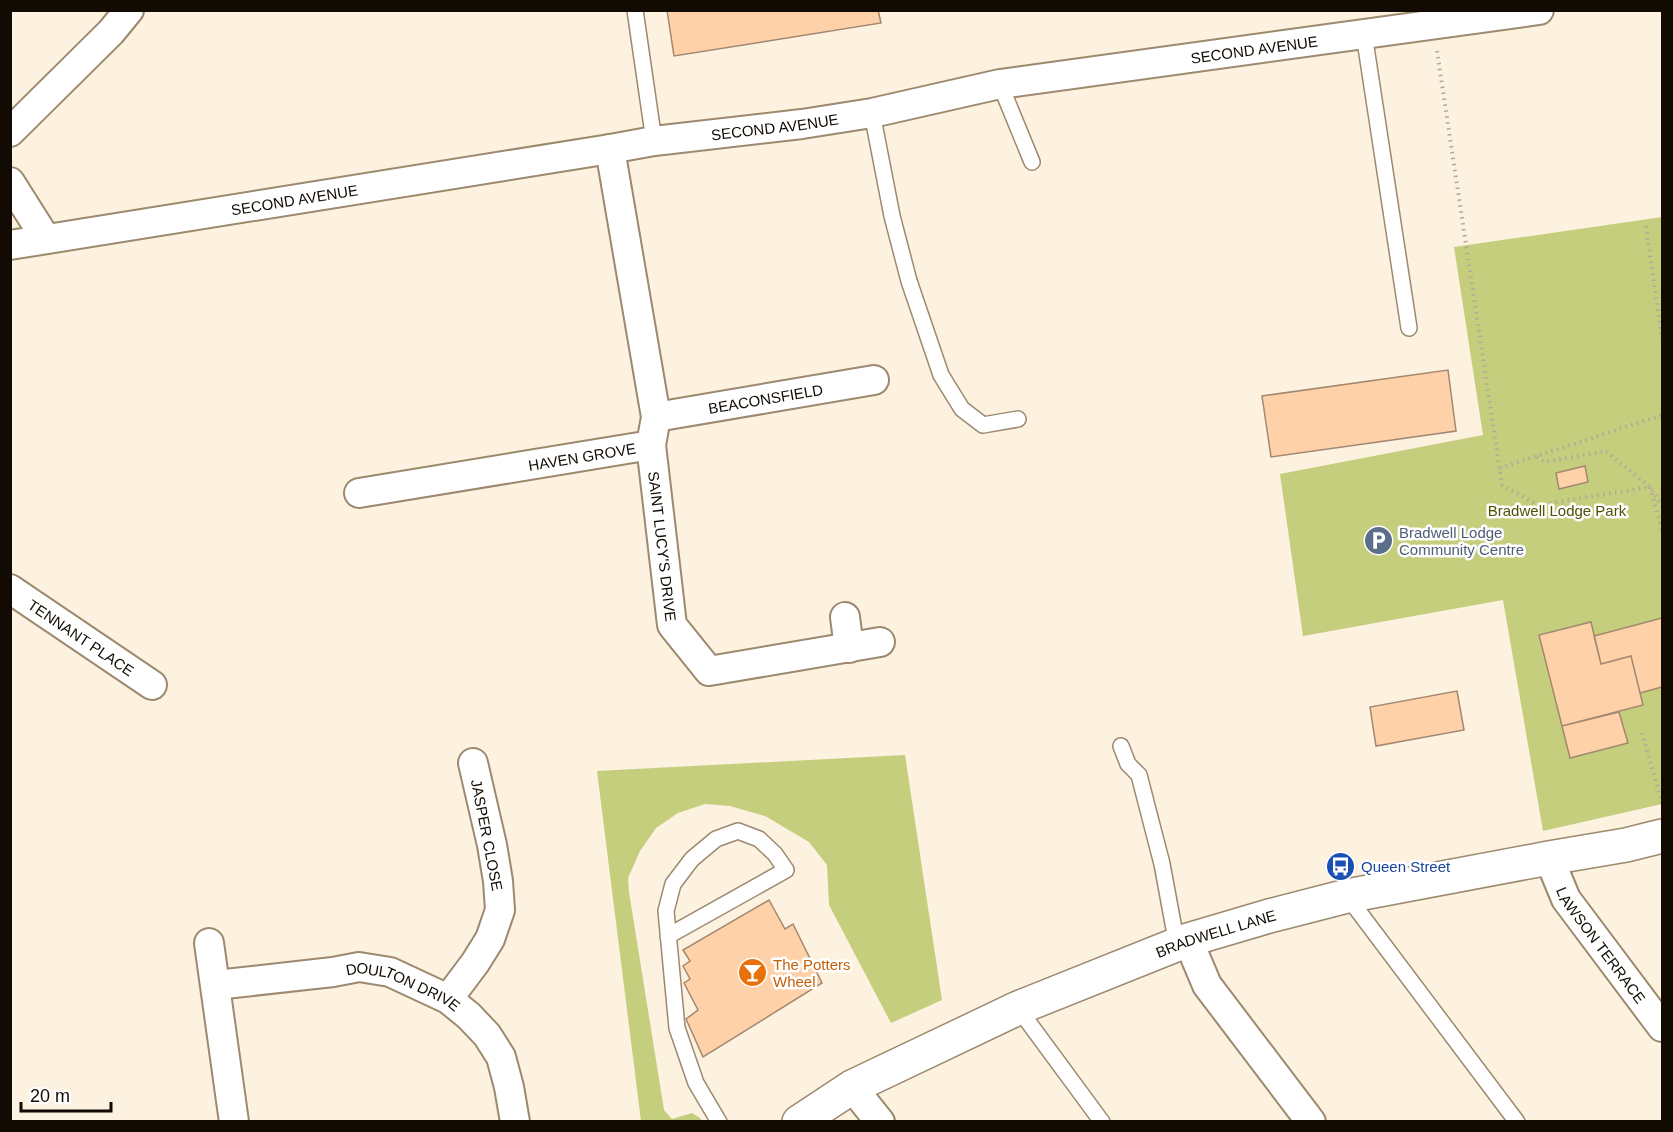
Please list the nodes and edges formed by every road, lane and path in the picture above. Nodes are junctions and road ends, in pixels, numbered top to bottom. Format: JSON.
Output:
{"nodes":[{"id":1,"x":129,"y":10,"type":"edge"},
{"id":2,"x":635,"y":10,"type":"edge"},
{"id":3,"x":1539,"y":10,"type":"edge"},
{"id":4,"x":1434,"y":25,"type":"junction"},
{"id":5,"x":1364,"y":34,"type":"junction"},
{"id":6,"x":1000,"y":84,"type":"junction"},
{"id":7,"x":872,"y":113,"type":"junction"},
{"id":8,"x":10,"y":132,"type":"edge"},
{"id":9,"x":654,"y":141,"type":"junction"},
{"id":10,"x":610,"y":149,"type":"junction"},
{"id":11,"x":1032,"y":162,"type":"dead end"},
{"id":12,"x":10,"y":182,"type":"edge"},
{"id":13,"x":1646,"y":226,"type":"dead end"},
{"id":14,"x":46,"y":239,"type":"junction"},
{"id":15,"x":10,"y":245,"type":"edge"},
{"id":16,"x":1409,"y":328,"type":"dead end"},
{"id":17,"x":1662,"y":340,"type":"edge"},
{"id":18,"x":874,"y":380,"type":"dead end"},
{"id":19,"x":1662,"y":415,"type":"edge"},
{"id":20,"x":656,"y":417,"type":"junction"},
{"id":21,"x":1018,"y":419,"type":"dead end"},
{"id":22,"x":651,"y":445,"type":"junction"},
{"id":23,"x":1536,"y":456,"type":"junction"},
{"id":24,"x":1500,"y":468,"type":"junction"},
{"id":25,"x":1650,"y":487,"type":"junction"},
{"id":26,"x":359,"y":492,"type":"dead end"},
{"id":27,"x":1538,"y":505,"type":"junction"},
{"id":28,"x":1662,"y":506,"type":"edge"},
{"id":29,"x":1543,"y":510,"type":"dead end"},
{"id":30,"x":1662,"y":531,"type":"edge"},
{"id":31,"x":10,"y":589,"type":"edge"},
{"id":32,"x":845,"y":617,"type":"dead end"},
{"id":33,"x":880,"y":642,"type":"dead end"},
{"id":34,"x":849,"y":648,"type":"junction"},
{"id":35,"x":152,"y":685,"type":"dead end"},
{"id":36,"x":1642,"y":733,"type":"dead end"},
{"id":37,"x":1121,"y":746,"type":"dead end"},
{"id":38,"x":473,"y":764,"type":"dead end"},
{"id":39,"x":1662,"y":803,"type":"edge"},
{"id":40,"x":1662,"y":836,"type":"edge"},
{"id":41,"x":1549,"y":858,"type":"junction"},
{"id":42,"x":1347,"y":896,"type":"junction"},
{"id":43,"x":668,"y":936,"type":"junction"},
{"id":44,"x":1183,"y":943,"type":"junction"},
{"id":45,"x":209,"y":944,"type":"dead end"},
{"id":46,"x":216,"y":985,"type":"junction"},
{"id":47,"x":448,"y":999,"type":"junction"},
{"id":48,"x":1018,"y":1008,"type":"junction"},
{"id":49,"x":1662,"y":1027,"type":"edge"},
{"id":50,"x":852,"y":1087,"type":"junction"},
{"id":51,"x":234,"y":1122,"type":"edge"},
{"id":52,"x":515,"y":1122,"type":"edge"},
{"id":53,"x":719,"y":1122,"type":"edge"},
{"id":54,"x":799,"y":1122,"type":"edge"},
{"id":55,"x":880,"y":1122,"type":"edge"},
{"id":56,"x":1102,"y":1122,"type":"edge"},
{"id":57,"x":1311,"y":1122,"type":"edge"},
{"id":58,"x":1518,"y":1122,"type":"edge"}],
"edges":[{"from":1,"to":8,"type":"street"},
{"from":2,"to":9,"type":"lane"},
{"from":3,"to":4,"type":"street","name":"SECOND AVENUE"},
{"from":4,"to":5,"type":"street","name":"SECOND AVENUE"},
{"from":4,"to":24,"type":"path"},
{"from":5,"to":6,"type":"street","name":"SECOND AVENUE"},
{"from":5,"to":16,"type":"lane"},
{"from":6,"to":7,"type":"street","name":"SECOND AVENUE"},
{"from":6,"to":11,"type":"lane"},
{"from":7,"to":9,"type":"street","name":"SECOND AVENUE"},
{"from":7,"to":21,"type":"lane"},
{"from":9,"to":10,"type":"street","name":"SECOND AVENUE"},
{"from":10,"to":14,"type":"street","name":"SECOND AVENUE"},
{"from":10,"to":20,"type":"street","name":"HAVEN GROVE"},
{"from":12,"to":14,"type":"street"},
{"from":13,"to":17,"type":"path"},
{"from":14,"to":15,"type":"street","name":"SECOND AVENUE"},
{"from":18,"to":20,"type":"street","name":"BEACONSFIELD"},
{"from":19,"to":23,"type":"path"},
{"from":20,"to":22,"type":"street","name":"HAVEN GROVE"},
{"from":22,"to":26,"type":"street","name":"HAVEN GROVE"},
{"from":22,"to":34,"type":"street","name":"SAINT LUCY'S DRIVE"},
{"from":23,"to":24,"type":"path"},
{"from":23,"to":25,"type":"path"},
{"from":24,"to":27,"type":"path"},
{"from":25,"to":27,"type":"path"},
{"from":25,"to":28,"type":"path"},
{"from":25,"to":30,"type":"path"},
{"from":27,"to":29,"type":"path"},
{"from":31,"to":35,"type":"street","name":"TENNANT PLACE"},
{"from":32,"to":34,"type":"street"},
{"from":33,"to":34,"type":"street","name":"SAINT LUCY'S DRIVE"},
{"from":36,"to":39,"type":"path"},
{"from":37,"to":44,"type":"lane"},
{"from":38,"to":47,"type":"street","name":"JASPER CLOSE"},
{"from":40,"to":41,"type":"street","name":"BRADWELL LANE"},
{"from":41,"to":42,"type":"street","name":"BRADWELL LANE"},
{"from":41,"to":49,"type":"street","name":"LAWSON TERRACE"},
{"from":42,"to":44,"type":"street","name":"BRADWELL LANE"},
{"from":42,"to":58,"type":"lane"},
{"from":43,"to":43,"type":"lane"},
{"from":43,"to":53,"type":"lane"},
{"from":44,"to":48,"type":"street","name":"BRADWELL LANE"},
{"from":44,"to":57,"type":"street"},
{"from":45,"to":46,"type":"street"},
{"from":46,"to":47,"type":"street","name":"DOULTON DRIVE"},
{"from":46,"to":51,"type":"street"},
{"from":47,"to":52,"type":"street","name":"DOULTON DRIVE"},
{"from":48,"to":50,"type":"street","name":"BRADWELL LANE"},
{"from":48,"to":56,"type":"lane"},
{"from":50,"to":54,"type":"street","name":"BRADWELL LANE"},
{"from":50,"to":55,"type":"street"}]}
